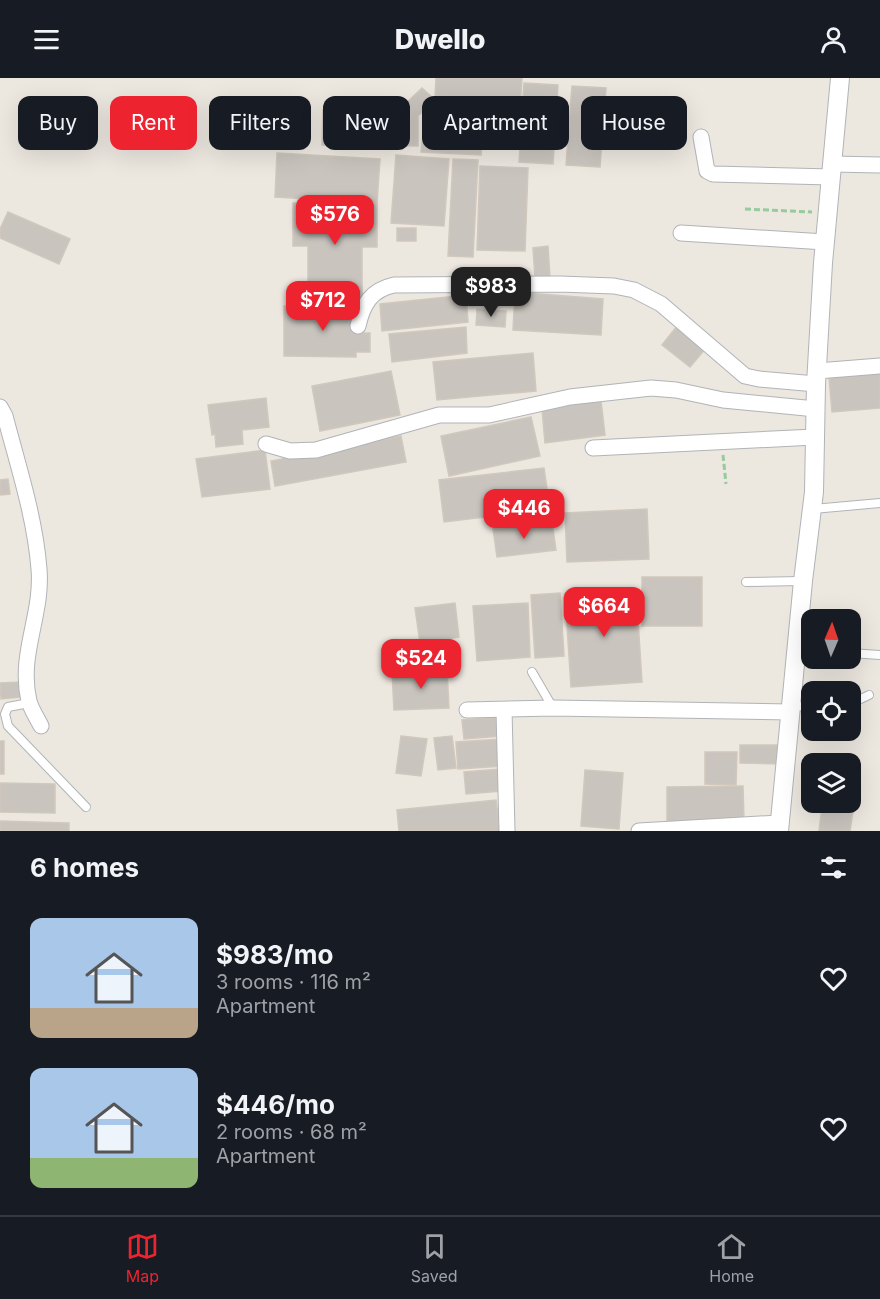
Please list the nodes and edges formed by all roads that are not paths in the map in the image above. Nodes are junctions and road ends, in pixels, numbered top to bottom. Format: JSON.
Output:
{"nodes":[{"id":1,"x":840,"y":78,"type":"edge"},
{"id":2,"x":701,"y":137,"type":"dead end"},
{"id":3,"x":880,"y":165,"type":"edge"},
{"id":4,"x":832,"y":170,"type":"junction"},
{"id":5,"x":681,"y":233,"type":"dead end"},
{"id":6,"x":825,"y":242,"type":"junction"},
{"id":7,"x":358,"y":326,"type":"dead end"},
{"id":8,"x":880,"y":366,"type":"edge"},
{"id":9,"x":817,"y":378,"type":"junction"},
{"id":10,"x":0,"y":407,"type":"edge"},
{"id":11,"x":816,"y":409,"type":"junction"},
{"id":12,"x":815,"y":437,"type":"junction"},
{"id":13,"x":266,"y":444,"type":"dead end"},
{"id":14,"x":593,"y":448,"type":"dead end"},
{"id":15,"x":880,"y":502,"type":"edge"},
{"id":16,"x":812,"y":509,"type":"junction"},
{"id":17,"x":803,"y":581,"type":"junction"},
{"id":18,"x":746,"y":582,"type":"dead end"},
{"id":19,"x":803,"y":609,"type":"edge"},
{"id":20,"x":861,"y":654,"type":"edge"},
{"id":21,"x":880,"y":655,"type":"edge"},
{"id":22,"x":801,"y":663,"type":"edge"},
{"id":23,"x":532,"y":672,"type":"dead end"},
{"id":24,"x":869,"y":695,"type":"dead end"},
{"id":25,"x":861,"y":699,"type":"edge"},
{"id":26,"x":29,"y":702,"type":"junction"},
{"id":27,"x":553,"y":708,"type":"junction"},
{"id":28,"x":801,"y":708,"type":"edge"},
{"id":29,"x":790,"y":709,"type":"junction"},
{"id":30,"x":467,"y":710,"type":"dead end"},
{"id":31,"x":504,"y":710,"type":"junction"},
{"id":32,"x":41,"y":726,"type":"dead end"},
{"id":33,"x":87,"y":807,"type":"dead end"},
{"id":34,"x":779,"y":827,"type":"edge"},
{"id":35,"x":507,"y":831,"type":"edge"},
{"id":36,"x":639,"y":831,"type":"edge"}],
"edges":[{"from":1,"to":4,"type":"street"},
{"from":2,"to":4,"type":"street"},
{"from":3,"to":4,"type":"street"},
{"from":4,"to":6,"type":"street"},
{"from":5,"to":6,"type":"street"},
{"from":6,"to":9,"type":"street"},
{"from":7,"to":9,"type":"street"},
{"from":8,"to":9,"type":"street"},
{"from":9,"to":11,"type":"street"},
{"from":10,"to":26,"type":"street"},
{"from":11,"to":12,"type":"street"},
{"from":11,"to":13,"type":"street"},
{"from":12,"to":14,"type":"street"},
{"from":12,"to":16,"type":"street"},
{"from":15,"to":16,"type":"lane"},
{"from":16,"to":17,"type":"street"},
{"from":17,"to":18,"type":"lane"},
{"from":17,"to":19,"type":"street"},
{"from":20,"to":21,"type":"lane"},
{"from":22,"to":29,"type":"street"},
{"from":23,"to":27,"type":"lane"},
{"from":24,"to":25,"type":"lane"},
{"from":26,"to":32,"type":"street"},
{"from":26,"to":33,"type":"lane"},
{"from":27,"to":29,"type":"street"},
{"from":27,"to":31,"type":"street"},
{"from":28,"to":29,"type":"lane"},
{"from":29,"to":34,"type":"street"},
{"from":30,"to":31,"type":"street"},
{"from":31,"to":35,"type":"street"},
{"from":34,"to":36,"type":"street"}]}
